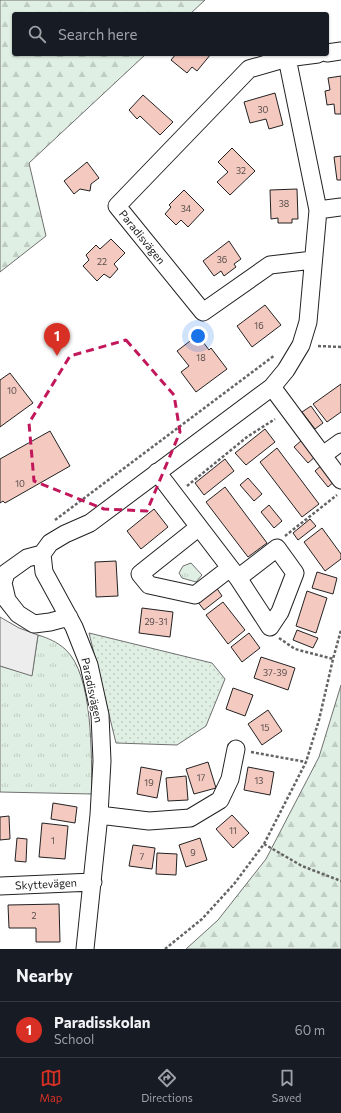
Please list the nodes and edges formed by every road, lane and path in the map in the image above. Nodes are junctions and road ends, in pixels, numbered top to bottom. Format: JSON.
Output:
{"nodes":[{"id":1,"x":341,"y":51,"type":"edge"},
{"id":2,"x":329,"y":53,"type":"edge"},
{"id":3,"x":303,"y":56,"type":"edge"},
{"id":4,"x":288,"y":58,"type":"junction"},
{"id":5,"x":341,"y":207,"type":"edge"},
{"id":6,"x":318,"y":210,"type":"junction"},
{"id":7,"x":313,"y":260,"type":"junction"},
{"id":8,"x":280,"y":351,"type":"dead end"},
{"id":9,"x":272,"y":387,"type":"junction"},
{"id":10,"x":289,"y":409,"type":"junction"},
{"id":11,"x":341,"y":442,"type":"edge"},
{"id":12,"x":323,"y":456,"type":"junction"},
{"id":13,"x":157,"y":472,"type":"junction"},
{"id":14,"x":341,"y":480,"type":"edge"},
{"id":15,"x":341,"y":492,"type":"edge"},
{"id":16,"x":175,"y":495,"type":"junction"},
{"id":17,"x":51,"y":523,"type":"dead end"},
{"id":18,"x":199,"y":527,"type":"junction"},
{"id":19,"x":277,"y":548,"type":"junction"},
{"id":20,"x":42,"y":554,"type":"junction"},
{"id":21,"x":234,"y":573,"type":"junction"},
{"id":22,"x":69,"y":617,"type":"junction"},
{"id":23,"x":270,"y":627,"type":"junction"},
{"id":24,"x":341,"y":630,"type":"edge"},
{"id":25,"x":333,"y":659,"type":"junction"},
{"id":26,"x":236,"y":749,"type":"joint"},
{"id":27,"x":306,"y":762,"type":"junction"},
{"id":28,"x":99,"y":815,"type":"junction"},
{"id":29,"x":264,"y":844,"type":"junction"},
{"id":30,"x":341,"y":881,"type":"edge"},
{"id":31,"x":93,"y":882,"type":"junction"},
{"id":32,"x":0,"y":886,"type":"edge"},
{"id":33,"x":84,"y":949,"type":"edge"},
{"id":34,"x":165,"y":949,"type":"edge"}],
"edges":[{"from":1,"to":2,"type":"street"},
{"from":3,"to":4,"type":"street","name":"Paradisvägen"},
{"from":4,"to":6,"type":"street"},
{"from":4,"to":7,"type":"street","name":"Paradisvägen"},
{"from":5,"to":6,"type":"street"},
{"from":6,"to":7,"type":"street"},
{"from":7,"to":9,"type":"street"},
{"from":8,"to":17,"type":"path"},
{"from":9,"to":10,"type":"street"},
{"from":9,"to":13,"type":"street"},
{"from":10,"to":12,"type":"street"},
{"from":10,"to":16,"type":"path"},
{"from":11,"to":12,"type":"street"},
{"from":12,"to":14,"type":"street"},
{"from":13,"to":16,"type":"street"},
{"from":13,"to":20,"type":"street"},
{"from":15,"to":19,"type":"path"},
{"from":16,"to":18,"type":"street"},
{"from":18,"to":21,"type":"street"},
{"from":18,"to":21,"type":"street"},
{"from":19,"to":21,"type":"street"},
{"from":19,"to":23,"type":"street"},
{"from":20,"to":22,"type":"street","name":"Paradisvägen"},
{"from":20,"to":22,"type":"street"},
{"from":21,"to":23,"type":"street"},
{"from":22,"to":28,"type":"street","name":"Paradisvägen"},
{"from":23,"to":25,"type":"path"},
{"from":24,"to":25,"type":"path"},
{"from":25,"to":27,"type":"path"},
{"from":26,"to":27,"type":"path"},
{"from":26,"to":28,"type":"street"},
{"from":27,"to":29,"type":"path"},
{"from":28,"to":31,"type":"street","name":"Paradisvägen"},
{"from":29,"to":30,"type":"path"},
{"from":29,"to":34,"type":"path"},
{"from":31,"to":32,"type":"street","name":"Skyttevägen"},
{"from":31,"to":33,"type":"street","name":"Paradisvägen"}]}
